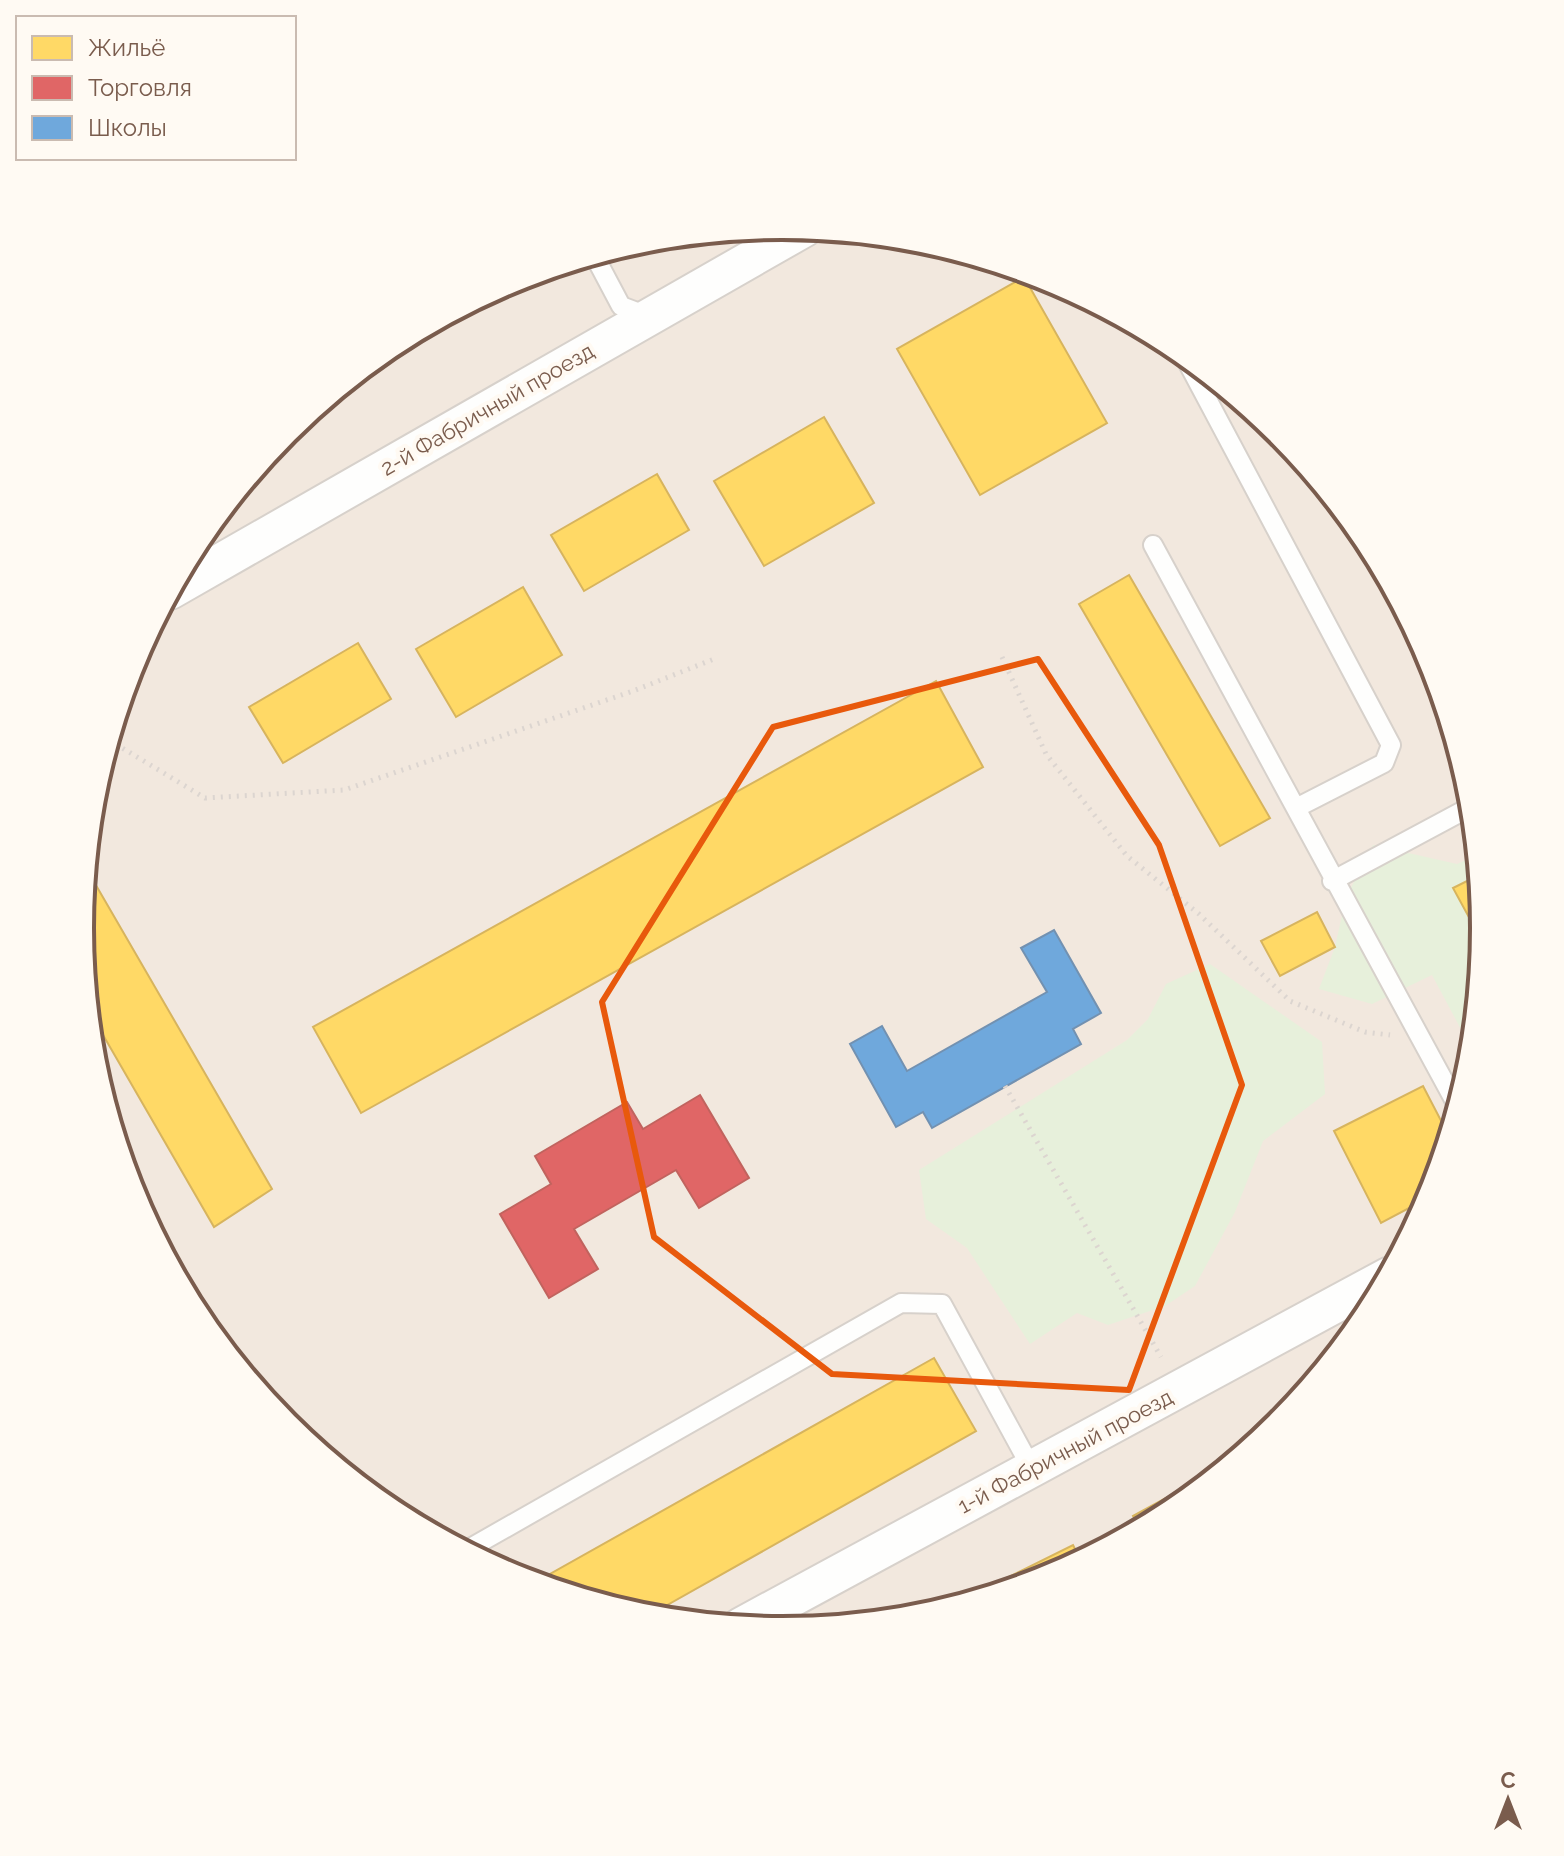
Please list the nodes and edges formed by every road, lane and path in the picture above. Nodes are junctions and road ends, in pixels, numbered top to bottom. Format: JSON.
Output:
{"nodes":[{"id":1,"x":784,"y":240,"type":"edge"},
{"id":2,"x":599,"y":265,"type":"edge"},
{"id":3,"x":650,"y":317,"type":"junction"},
{"id":4,"x":1196,"y":379,"type":"edge"},
{"id":5,"x":1153,"y":545,"type":"dead end"},
{"id":6,"x":188,"y":581,"type":"edge"},
{"id":7,"x":1002,"y":657,"type":"dead end"},
{"id":8,"x":714,"y":659,"type":"dead end"},
{"id":9,"x":118,"y":746,"type":"edge"},
{"id":10,"x":1298,"y":807,"type":"junction"},
{"id":11,"x":1460,"y":812,"type":"edge"},
{"id":12,"x":1332,"y":881,"type":"junction"},
{"id":13,"x":1419,"y":1038,"type":"junction"},
{"id":14,"x":1005,"y":1086,"type":"dead end"},
{"id":15,"x":1450,"y":1093,"type":"edge"},
{"id":16,"x":1369,"y":1286,"type":"edge"},
{"id":17,"x":1181,"y":1389,"type":"junction"},
{"id":18,"x":1032,"y":1469,"type":"junction"},
{"id":19,"x":477,"y":1544,"type":"edge"},
{"id":20,"x":760,"y":1616,"type":"edge"}],
"edges":[{"from":1,"to":3,"type":"street","name":"2-й Фабричный проезд"},
{"from":2,"to":3,"type":"lane"},
{"from":3,"to":6,"type":"street","name":"2-й Фабричный проезд"},
{"from":4,"to":10,"type":"lane"},
{"from":5,"to":10,"type":"lane"},
{"from":7,"to":13,"type":"path"},
{"from":8,"to":9,"type":"path"},
{"from":10,"to":12,"type":"lane"},
{"from":11,"to":12,"type":"lane"},
{"from":12,"to":13,"type":"lane"},
{"from":13,"to":15,"type":"lane"},
{"from":14,"to":17,"type":"path"},
{"from":16,"to":17,"type":"street","name":"1-й Фабричный проезд"},
{"from":17,"to":18,"type":"street","name":"1-й Фабричный проезд"},
{"from":18,"to":19,"type":"lane"},
{"from":18,"to":20,"type":"street","name":"1-й Фабричный проезд"}]}
